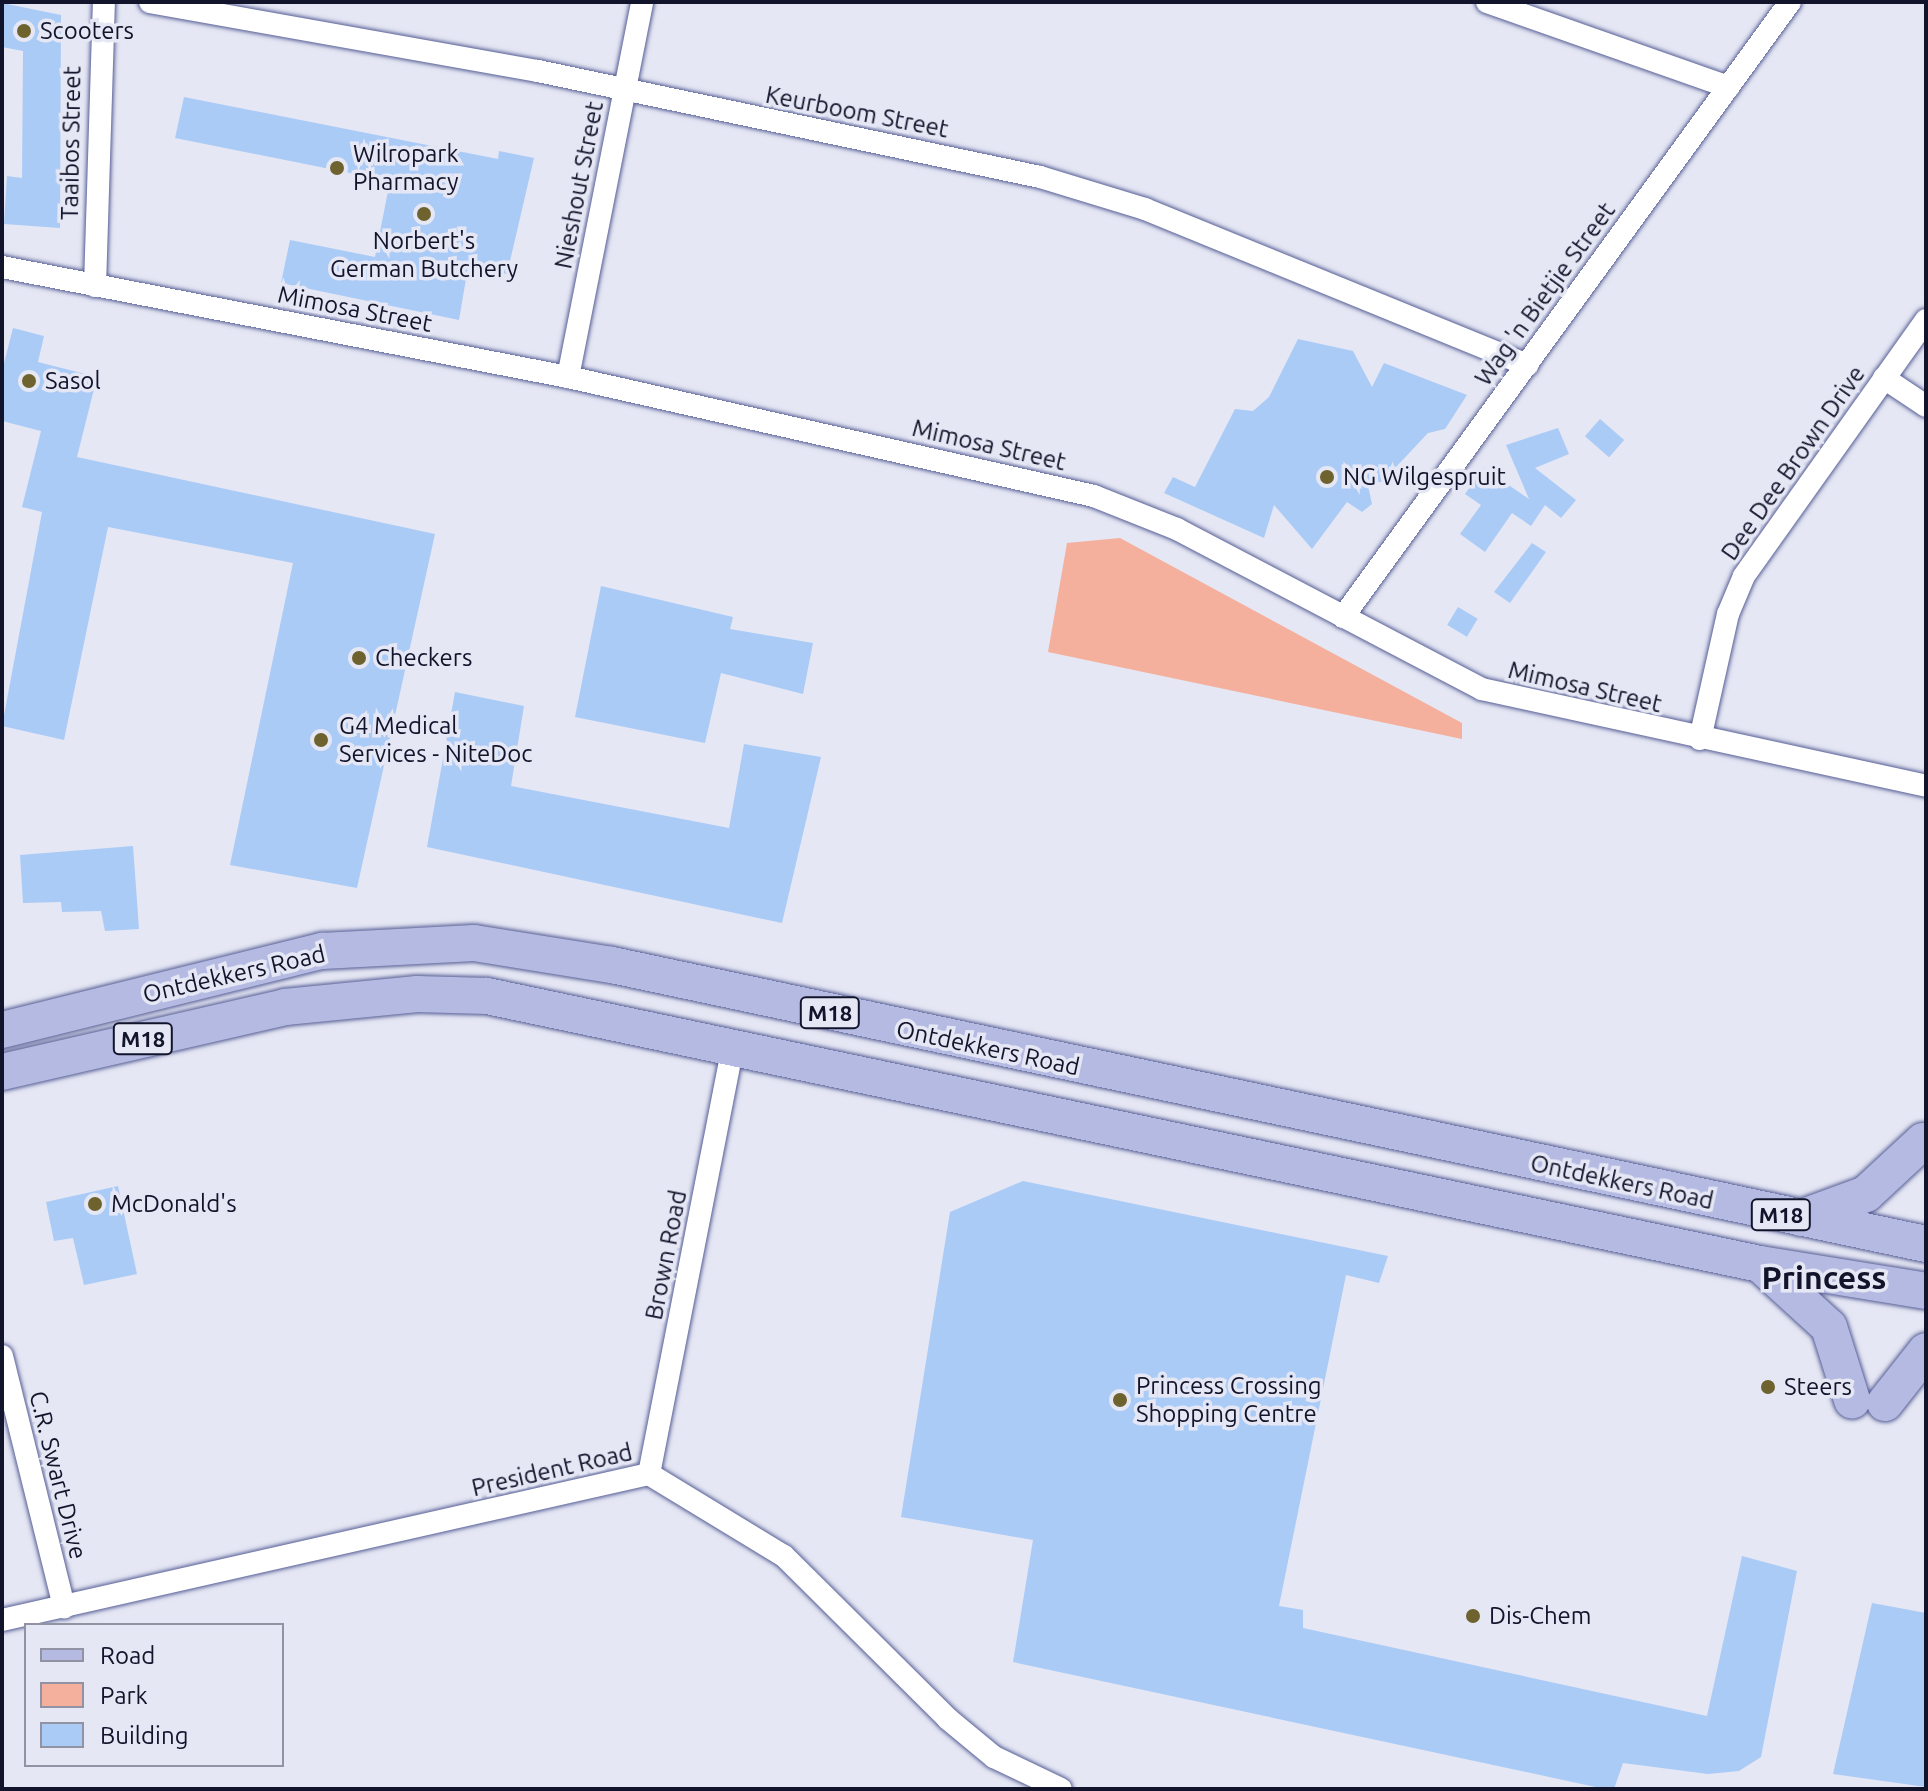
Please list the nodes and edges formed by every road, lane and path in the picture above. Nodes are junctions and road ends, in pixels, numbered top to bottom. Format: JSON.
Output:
{"nodes":[{"id":1,"x":104,"y":2,"type":"edge"},
{"id":2,"x":150,"y":2,"type":"edge"},
{"id":3,"x":642,"y":2,"type":"edge"},
{"id":4,"x":1487,"y":2,"type":"edge"},
{"id":5,"x":1790,"y":2,"type":"edge"},
{"id":6,"x":1729,"y":87,"type":"junction"},
{"id":7,"x":624,"y":92,"type":"junction"},
{"id":8,"x":2,"y":267,"type":"edge"},
{"id":9,"x":95,"y":286,"type":"junction"},
{"id":10,"x":1926,"y":320,"type":"edge"},
{"id":11,"x":1527,"y":365,"type":"junction"},
{"id":12,"x":568,"y":377,"type":"junction"},
{"id":13,"x":1884,"y":378,"type":"junction"},
{"id":14,"x":1926,"y":406,"type":"edge"},
{"id":15,"x":1343,"y":617,"type":"junction"},
{"id":16,"x":1700,"y":739,"type":"junction"},
{"id":17,"x":1926,"y":786,"type":"edge"},
{"id":18,"x":2,"y":1001,"type":"edge"},
{"id":19,"x":90,"y":1008,"type":"junction"},
{"id":20,"x":2,"y":1030,"type":"edge"},
{"id":21,"x":733,"y":1046,"type":"junction"},
{"id":22,"x":2,"y":1072,"type":"edge"},
{"id":23,"x":1923,"y":1141,"type":"dead end"},
{"id":24,"x":1800,"y":1218,"type":"junction"},
{"id":25,"x":1926,"y":1244,"type":"edge"},
{"id":26,"x":1760,"y":1264,"type":"junction"},
{"id":27,"x":1926,"y":1291,"type":"edge"},
{"id":28,"x":1926,"y":1351,"type":"edge"},
{"id":29,"x":2,"y":1356,"type":"edge"},
{"id":30,"x":649,"y":1474,"type":"junction"},
{"id":31,"x":64,"y":1607,"type":"junction"},
{"id":32,"x":2,"y":1620,"type":"edge"},
{"id":33,"x":1061,"y":1789,"type":"edge"}],
"edges":[{"from":1,"to":9,"type":"street","name":"Taaibos Street"},
{"from":2,"to":7,"type":"street","name":"Keurboom Street"},
{"from":3,"to":7,"type":"street","name":"Nieshout Street"},
{"from":4,"to":6,"type":"street"},
{"from":5,"to":6,"type":"street","name":"Wag 'n Bietjie Street"},
{"from":6,"to":11,"type":"street","name":"Wag 'n Bietjie Street"},
{"from":7,"to":11,"type":"street","name":"Keurboom Street"},
{"from":7,"to":12,"type":"street","name":"Nieshout Street"},
{"from":8,"to":9,"type":"street","name":"Mimosa Street"},
{"from":9,"to":12,"type":"street","name":"Mimosa Street"},
{"from":10,"to":13,"type":"street","name":"Dee Dee Brown Drive"},
{"from":11,"to":15,"type":"street","name":"Wag 'n Bietjie Street"},
{"from":12,"to":15,"type":"street","name":"Mimosa Street"},
{"from":13,"to":14,"type":"street"},
{"from":13,"to":16,"type":"street","name":"Dee Dee Brown Drive"},
{"from":15,"to":16,"type":"street","name":"Mimosa Street"},
{"from":16,"to":17,"type":"street","name":"Mimosa Street"},
{"from":18,"to":19,"type":"main road"},
{"from":19,"to":20,"type":"main road","name":"Ontdekkers Road","number":"M18"},
{"from":19,"to":24,"type":"main road","name":"Ontdekkers Road","number":"M18"},
{"from":21,"to":22,"type":"main road","name":"Ontdekkers Road","number":"M18"},
{"from":21,"to":26,"type":"main road","name":"Ontdekkers Road","number":"M18"},
{"from":21,"to":30,"type":"street","name":"Brown Road"},
{"from":23,"to":24,"type":"main road"},
{"from":24,"to":25,"type":"main road","name":"Ontdekkers Road","number":"M18"},
{"from":26,"to":27,"type":"main road","name":"Ontdekkers Road","number":"M18"},
{"from":26,"to":28,"type":"main road"},
{"from":29,"to":31,"type":"street","name":"C.R. Swart Drive"},
{"from":30,"to":31,"type":"street","name":"President Road"},
{"from":30,"to":33,"type":"street","name":"President Road"},
{"from":31,"to":32,"type":"street","name":"President Road"}]}
